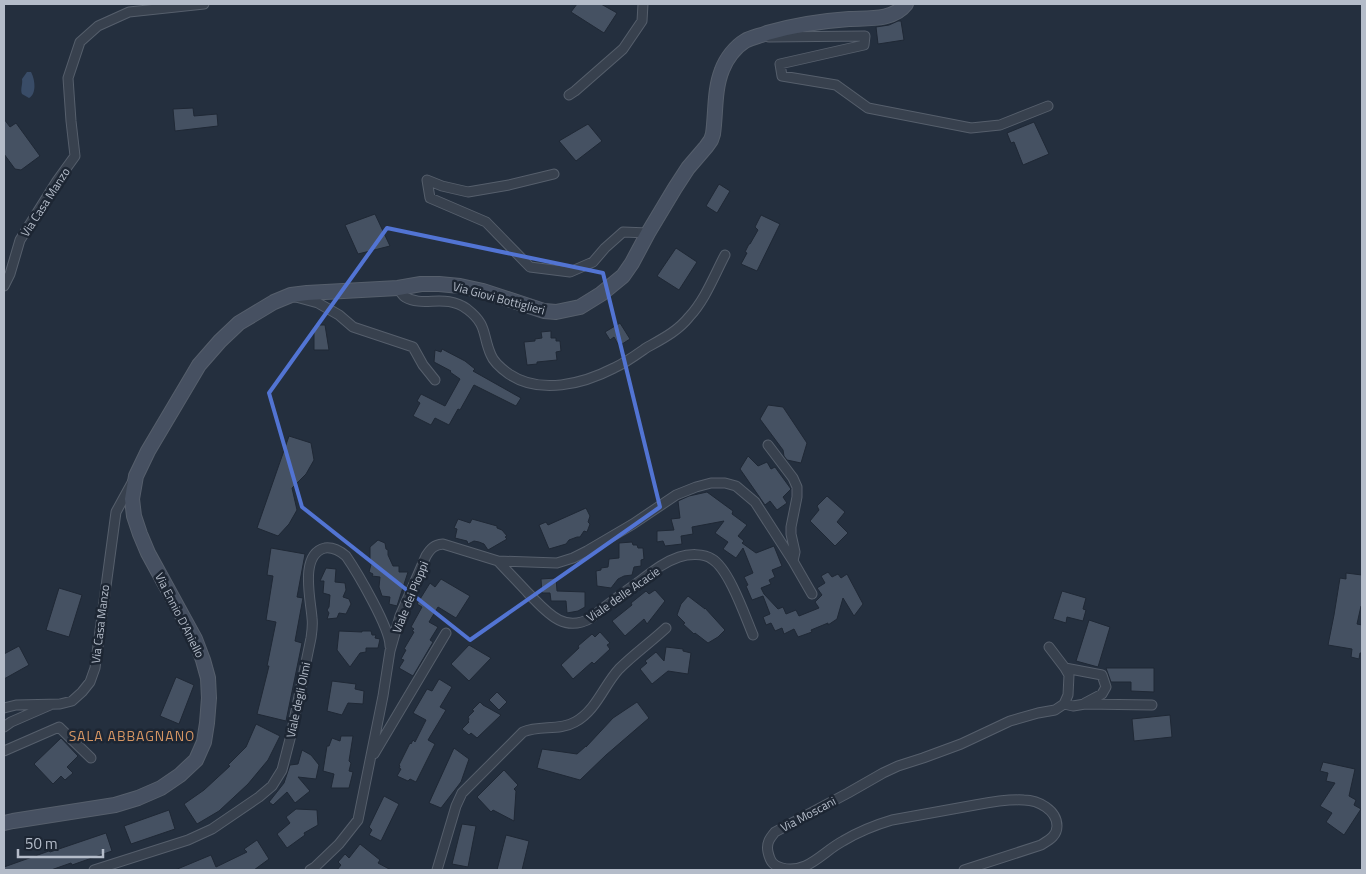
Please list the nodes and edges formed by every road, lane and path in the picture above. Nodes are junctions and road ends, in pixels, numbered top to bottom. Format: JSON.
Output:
{"nodes":[{"id":1,"x":204,"y":4,"type":"edge"},
{"id":2,"x":643,"y":4,"type":"edge"},
{"id":3,"x":906,"y":4,"type":"edge"},
{"id":4,"x":757,"y":37,"type":"junction"},
{"id":5,"x":570,"y":95,"type":"dead end"},
{"id":6,"x":1048,"y":106,"type":"dead end"},
{"id":7,"x":554,"y":174,"type":"dead end"},
{"id":8,"x":648,"y":233,"type":"junction"},
{"id":9,"x":725,"y":255,"type":"dead end"},
{"id":10,"x":4,"y":286,"type":"edge"},
{"id":11,"x":398,"y":288,"type":"junction"},
{"id":12,"x":291,"y":295,"type":"junction"},
{"id":13,"x":435,"y":380,"type":"dead end"},
{"id":14,"x":768,"y":445,"type":"dead end"},
{"id":15,"x":136,"y":476,"type":"junction"},
{"id":16,"x":498,"y":561,"type":"junction"},
{"id":17,"x":793,"y":561,"type":"junction"},
{"id":18,"x":812,"y":594,"type":"dead end"},
{"id":19,"x":666,"y":628,"type":"dead end"},
{"id":20,"x":446,"y":633,"type":"dead end"},
{"id":21,"x":753,"y":635,"type":"dead end"},
{"id":22,"x":1049,"y":647,"type":"dead end"},
{"id":23,"x":390,"y":651,"type":"junction"},
{"id":24,"x":1065,"y":668,"type":"junction"},
{"id":25,"x":52,"y":704,"type":"junction"},
{"id":26,"x":1064,"y":704,"type":"junction"},
{"id":27,"x":1085,"y":704,"type":"junction"},
{"id":28,"x":1152,"y":705,"type":"dead end"},
{"id":29,"x":4,"y":708,"type":"edge"},
{"id":30,"x":4,"y":727,"type":"edge"},
{"id":31,"x":4,"y":751,"type":"edge"},
{"id":32,"x":91,"y":758,"type":"dead end"},
{"id":33,"x":370,"y":761,"type":"junction"},
{"id":34,"x":4,"y":823,"type":"edge"},
{"id":35,"x":94,"y":870,"type":"edge"},
{"id":36,"x":310,"y":870,"type":"edge"},
{"id":37,"x":437,"y":870,"type":"edge"},
{"id":38,"x":964,"y":870,"type":"edge"}],
"edges":[{"from":1,"to":10,"type":"street","name":"Via Casa Manzo"},
{"from":2,"to":5,"type":"street"},
{"from":3,"to":4,"type":"street","name":"Via Giovi Bottiglieri"},
{"from":4,"to":6,"type":"street"},
{"from":4,"to":8,"type":"street","name":"Via Giovi Bottiglieri"},
{"from":7,"to":8,"type":"street"},
{"from":8,"to":11,"type":"street","name":"Via Giovi Bottiglieri"},
{"from":9,"to":11,"type":"street"},
{"from":11,"to":12,"type":"street","name":"Via Giovi Bottiglieri"},
{"from":12,"to":13,"type":"street"},
{"from":12,"to":15,"type":"street","name":"Via Giovi Bottiglieri"},
{"from":14,"to":17,"type":"street","name":"Viale dei Pioppi"},
{"from":15,"to":25,"type":"street","name":"Via Casa Manzo"},
{"from":15,"to":34,"type":"street","name":"Via Ennio D'Aniello"},
{"from":16,"to":17,"type":"street","name":"Viale dei Pioppi"},
{"from":16,"to":21,"type":"street","name":"Viale delle Acacie"},
{"from":16,"to":23,"type":"street","name":"Viale dei Pioppi"},
{"from":17,"to":18,"type":"street","name":"Viale dei Pioppi"},
{"from":19,"to":37,"type":"street"},
{"from":20,"to":33,"type":"street"},
{"from":22,"to":24,"type":"street"},
{"from":23,"to":33,"type":"street","name":"Viale dei Pioppi"},
{"from":23,"to":35,"type":"street","name":"Viale degli Olmi"},
{"from":24,"to":26,"type":"street"},
{"from":24,"to":27,"type":"street"},
{"from":25,"to":29,"type":"street","name":"Via Casa Manzo"},
{"from":25,"to":30,"type":"street"},
{"from":26,"to":27,"type":"street"},
{"from":26,"to":38,"type":"street","name":"Via Moscani"},
{"from":27,"to":28,"type":"street"},
{"from":31,"to":32,"type":"street"},
{"from":33,"to":36,"type":"street","name":"Viale dei Pioppi"}]}
